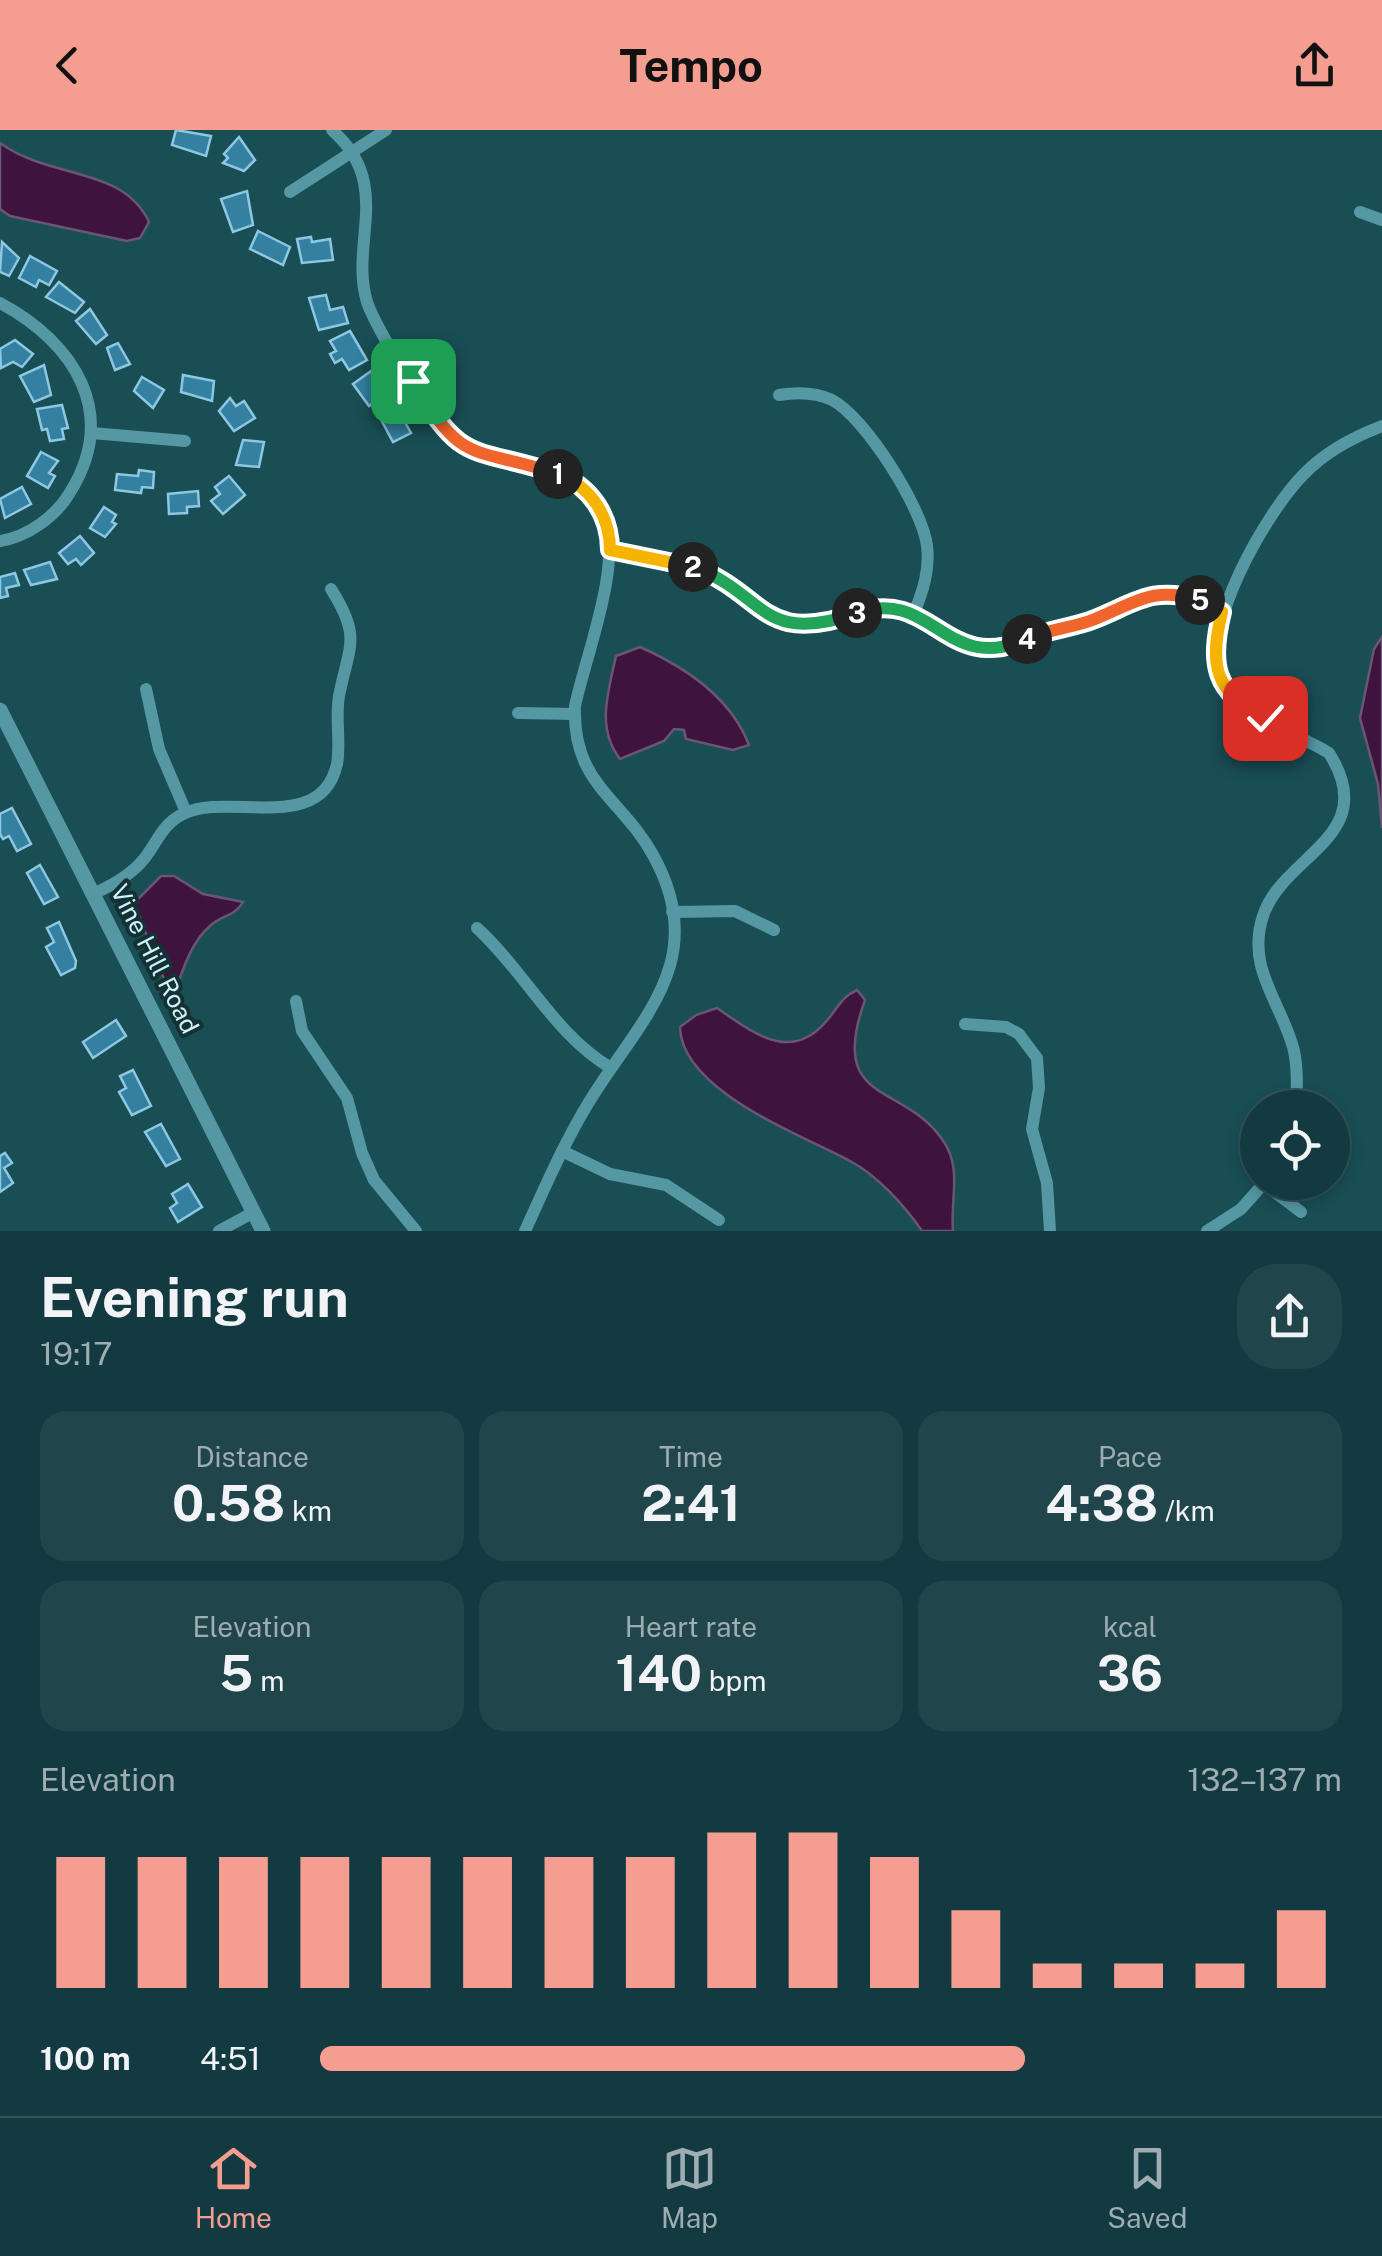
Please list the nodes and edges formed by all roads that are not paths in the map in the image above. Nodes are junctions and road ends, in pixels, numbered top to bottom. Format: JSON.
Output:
{"nodes":[{"id":1,"x":332,"y":130,"type":"edge"},
{"id":2,"x":386,"y":130,"type":"edge"},
{"id":3,"x":351,"y":153,"type":"junction"},
{"id":4,"x":290,"y":192,"type":"dead end"},
{"id":5,"x":1360,"y":212,"type":"dead end"},
{"id":6,"x":1382,"y":220,"type":"edge"},
{"id":7,"x":0,"y":303,"type":"edge"},
{"id":8,"x":779,"y":395,"type":"dead end"},
{"id":9,"x":1382,"y":426,"type":"edge"},
{"id":10,"x":92,"y":434,"type":"junction"},
{"id":11,"x":185,"y":441,"type":"dead end"},
{"id":12,"x":0,"y":541,"type":"edge"},
{"id":13,"x":610,"y":550,"type":"junction"},
{"id":14,"x":331,"y":589,"type":"dead end"},
{"id":15,"x":1222,"y":612,"type":"junction"},
{"id":16,"x":914,"y":614,"type":"junction"},
{"id":17,"x":146,"y":688,"type":"dead end"},
{"id":18,"x":0,"y":710,"type":"edge"},
{"id":19,"x":518,"y":714,"type":"dead end"},
{"id":20,"x":574,"y":714,"type":"junction"},
{"id":21,"x":186,"y":812,"type":"junction"},
{"id":22,"x":94,"y":894,"type":"junction"},
{"id":23,"x":672,"y":912,"type":"junction"},
{"id":24,"x":478,"y":928,"type":"dead end"},
{"id":25,"x":774,"y":930,"type":"dead end"},
{"id":26,"x":296,"y":1001,"type":"dead end"},
{"id":27,"x":965,"y":1024,"type":"dead end"},
{"id":28,"x":611,"y":1068,"type":"junction"},
{"id":29,"x":1295,"y":1090,"type":"edge"},
{"id":30,"x":562,"y":1151,"type":"junction"},
{"id":31,"x":1249,"y":1200,"type":"edge"},
{"id":32,"x":1285,"y":1200,"type":"edge"},
{"id":33,"x":254,"y":1212,"type":"junction"},
{"id":34,"x":1300,"y":1212,"type":"dead end"},
{"id":35,"x":719,"y":1220,"type":"dead end"},
{"id":36,"x":219,"y":1231,"type":"edge"},
{"id":37,"x":263,"y":1231,"type":"edge"},
{"id":38,"x":416,"y":1231,"type":"edge"},
{"id":39,"x":525,"y":1231,"type":"edge"},
{"id":40,"x":1050,"y":1231,"type":"edge"},
{"id":41,"x":1208,"y":1231,"type":"edge"}],
"edges":[{"from":1,"to":3,"type":"street"},
{"from":2,"to":3,"type":"street"},
{"from":3,"to":4,"type":"street"},
{"from":3,"to":13,"type":"street"},
{"from":5,"to":6,"type":"street"},
{"from":7,"to":10,"type":"street"},
{"from":8,"to":16,"type":"street"},
{"from":9,"to":15,"type":"street"},
{"from":10,"to":11,"type":"street"},
{"from":10,"to":12,"type":"street"},
{"from":13,"to":16,"type":"street"},
{"from":13,"to":20,"type":"street"},
{"from":14,"to":21,"type":"street"},
{"from":15,"to":16,"type":"street"},
{"from":15,"to":29,"type":"street"},
{"from":17,"to":21,"type":"street"},
{"from":18,"to":22,"type":"street","name":"Vine Hill Road"},
{"from":19,"to":20,"type":"street"},
{"from":20,"to":23,"type":"street"},
{"from":21,"to":22,"type":"street"},
{"from":22,"to":33,"type":"street","name":"Vine Hill Road"},
{"from":23,"to":25,"type":"street"},
{"from":23,"to":28,"type":"street"},
{"from":24,"to":28,"type":"street"},
{"from":26,"to":38,"type":"street"},
{"from":27,"to":40,"type":"street"},
{"from":28,"to":30,"type":"street"},
{"from":30,"to":35,"type":"street"},
{"from":30,"to":39,"type":"street"},
{"from":31,"to":41,"type":"street"},
{"from":32,"to":34,"type":"street"},
{"from":33,"to":36,"type":"street"},
{"from":33,"to":37,"type":"street","name":"Vine Hill Road"}]}
